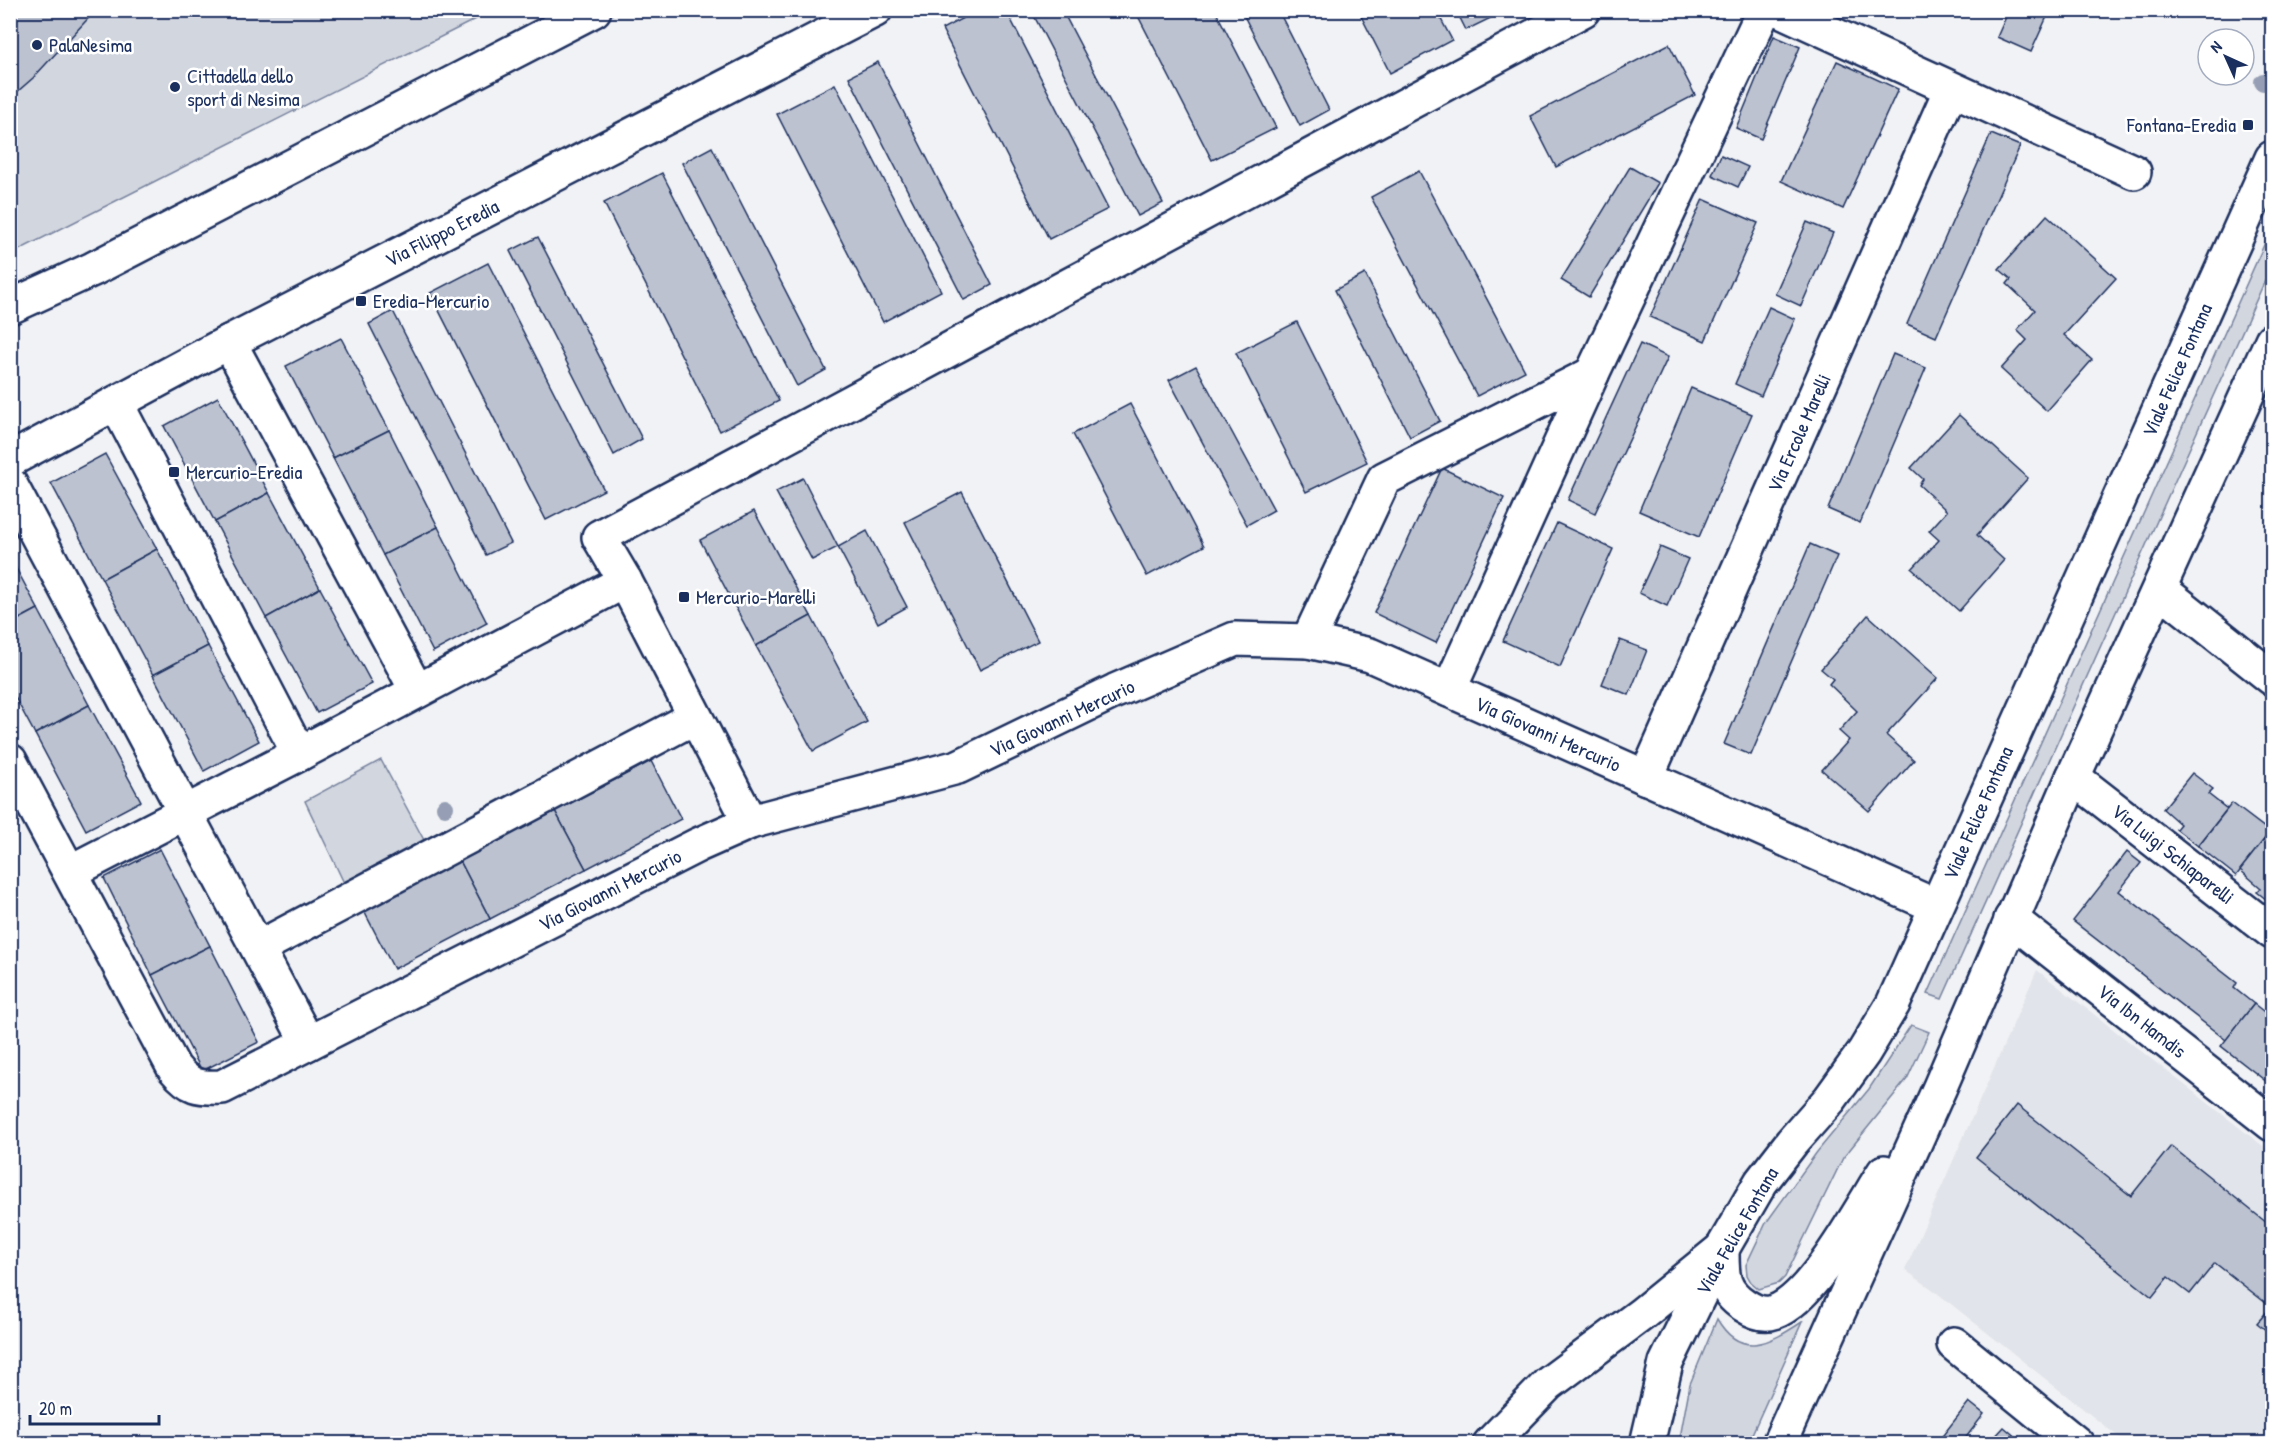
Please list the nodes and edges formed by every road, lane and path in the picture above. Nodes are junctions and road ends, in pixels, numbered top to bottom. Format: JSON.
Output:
{"nodes":[{"id":1,"x":594,"y":10,"type":"edge"},
{"id":2,"x":875,"y":10,"type":"edge"},
{"id":3,"x":1583,"y":10,"type":"edge"},
{"id":4,"x":1764,"y":10,"type":"edge"},
{"id":5,"x":1780,"y":10,"type":"edge"},
{"id":6,"x":1951,"y":89,"type":"junction"},
{"id":7,"x":2272,"y":158,"type":"edge"},
{"id":8,"x":2134,"y":172,"type":"dead end"},
{"id":9,"x":10,"y":307,"type":"edge"},
{"id":10,"x":2272,"y":339,"type":"edge"},
{"id":11,"x":229,"y":342,"type":"junction"},
{"id":12,"x":1593,"y":374,"type":"junction"},
{"id":13,"x":116,"y":403,"type":"junction"},
{"id":14,"x":10,"y":460,"type":"edge"},
{"id":15,"x":10,"y":484,"type":"edge"},
{"id":16,"x":625,"y":581,"type":"junction"},
{"id":17,"x":2160,"y":589,"type":"junction"},
{"id":18,"x":1308,"y":641,"type":"junction"},
{"id":19,"x":2272,"y":678,"type":"edge"},
{"id":20,"x":1449,"y":690,"type":"junction"},
{"id":21,"x":417,"y":691,"type":"junction"},
{"id":22,"x":695,"y":717,"type":"junction"},
{"id":23,"x":299,"y":754,"type":"junction"},
{"id":24,"x":10,"y":761,"type":"edge"},
{"id":25,"x":1646,"y":777,"type":"junction"},
{"id":26,"x":2073,"y":777,"type":"junction"},
{"id":27,"x":186,"y":812,"type":"junction"},
{"id":28,"x":750,"y":822,"type":"junction"},
{"id":29,"x":70,"y":872,"type":"junction"},
{"id":30,"x":1936,"y":906,"type":"junction"},
{"id":31,"x":2011,"y":919,"type":"junction"},
{"id":32,"x":2272,"y":932,"type":"edge"},
{"id":33,"x":258,"y":948,"type":"junction"},
{"id":34,"x":308,"y":1043,"type":"junction"},
{"id":35,"x":1940,"y":1087,"type":"junction"},
{"id":36,"x":2272,"y":1124,"type":"edge"},
{"id":37,"x":1722,"y":1249,"type":"junction"},
{"id":38,"x":1954,"y":1344,"type":"dead end"},
{"id":39,"x":1490,"y":1443,"type":"edge"},
{"id":40,"x":1647,"y":1443,"type":"edge"},
{"id":41,"x":1779,"y":1443,"type":"edge"},
{"id":42,"x":2077,"y":1443,"type":"edge"}],
"edges":[{"from":1,"to":9,"type":"street"},
{"from":2,"to":11,"type":"street","name":"Via Filippo Eredia"},
{"from":3,"to":16,"type":"street"},
{"from":4,"to":12,"type":"street"},
{"from":5,"to":6,"type":"street"},
{"from":6,"to":8,"type":"street"},
{"from":6,"to":25,"type":"street","name":"Via Ercole Marelli"},
{"from":7,"to":30,"type":"street","name":"Viale Felice Fontana"},
{"from":10,"to":17,"type":"street"},
{"from":11,"to":13,"type":"street","name":"Via Filippo Eredia"},
{"from":11,"to":21,"type":"street"},
{"from":12,"to":18,"type":"street"},
{"from":12,"to":20,"type":"street"},
{"from":13,"to":14,"type":"street","name":"Via Filippo Eredia"},
{"from":13,"to":23,"type":"street"},
{"from":15,"to":27,"type":"street"},
{"from":16,"to":21,"type":"street"},
{"from":16,"to":22,"type":"street"},
{"from":17,"to":19,"type":"street"},
{"from":17,"to":26,"type":"street"},
{"from":18,"to":20,"type":"street","name":"Via Giovanni Mercurio"},
{"from":18,"to":28,"type":"street","name":"Via Giovanni Mercurio"},
{"from":20,"to":25,"type":"street","name":"Via Giovanni Mercurio"},
{"from":21,"to":23,"type":"street"},
{"from":22,"to":28,"type":"street"},
{"from":22,"to":33,"type":"street"},
{"from":23,"to":27,"type":"street"},
{"from":24,"to":29,"type":"street"},
{"from":25,"to":30,"type":"street","name":"Via Giovanni Mercurio"},
{"from":26,"to":31,"type":"street"},
{"from":26,"to":32,"type":"street","name":"Via Luigi Schiaparelli"},
{"from":27,"to":29,"type":"street"},
{"from":27,"to":33,"type":"street"},
{"from":28,"to":34,"type":"street","name":"Via Giovanni Mercurio"},
{"from":29,"to":34,"type":"street","name":"Via Giovanni Mercurio"},
{"from":30,"to":37,"type":"street","name":"Viale Felice Fontana"},
{"from":31,"to":35,"type":"street"},
{"from":31,"to":36,"type":"street","name":"Via Ibn Hamdis"},
{"from":33,"to":34,"type":"street"},
{"from":35,"to":37,"type":"street"},
{"from":35,"to":41,"type":"street"},
{"from":37,"to":39,"type":"street"},
{"from":37,"to":40,"type":"street","name":"Viale Felice Fontana"},
{"from":38,"to":42,"type":"street"}]}
